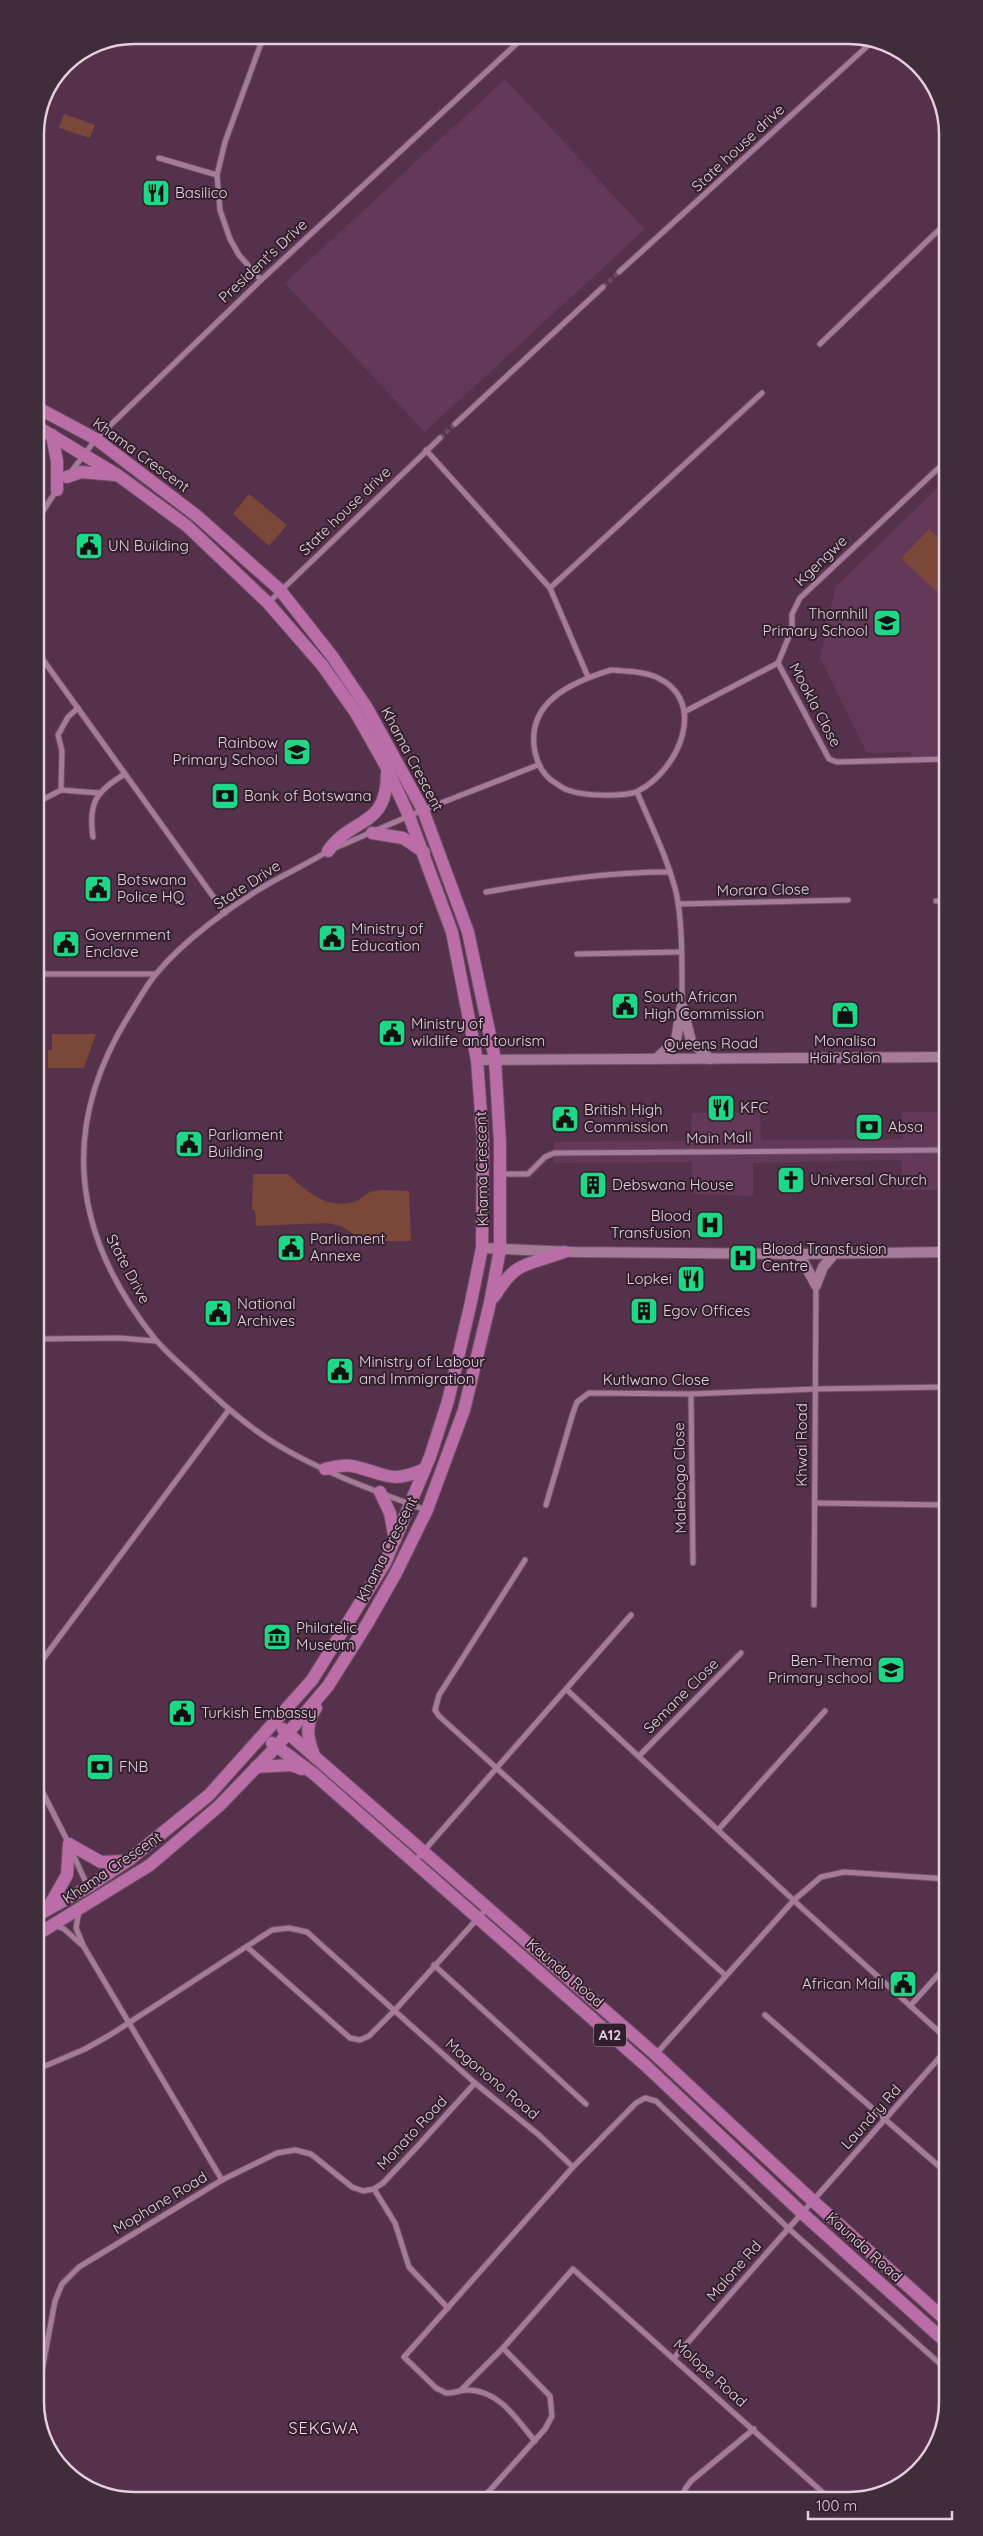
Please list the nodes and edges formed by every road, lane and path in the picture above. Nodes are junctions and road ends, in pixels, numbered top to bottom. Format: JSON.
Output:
{"nodes":[{"id":1,"x":261,"y":44,"type":"edge"},
{"id":2,"x":516,"y":44,"type":"edge"},
{"id":3,"x":869,"y":46,"type":"edge"},
{"id":4,"x":160,"y":158,"type":"dead end"},
{"id":5,"x":217,"y":175,"type":"junction"},
{"id":6,"x":939,"y":230,"type":"edge"},
{"id":7,"x":619,"y":272,"type":"tunnel mouth"},
{"id":8,"x":261,"y":280,"type":"junction"},
{"id":9,"x":603,"y":287,"type":"tunnel mouth"},
{"id":10,"x":820,"y":344,"type":"dead end"},
{"id":11,"x":762,"y":393,"type":"dead end"},
{"id":12,"x":44,"y":410,"type":"edge"},
{"id":13,"x":456,"y":424,"type":"tunnel mouth"},
{"id":14,"x":44,"y":430,"type":"edge"},
{"id":15,"x":52,"y":435,"type":"junction"},
{"id":16,"x":440,"y":438,"type":"tunnel mouth"},
{"id":17,"x":96,"y":439,"type":"junction"},
{"id":18,"x":426,"y":450,"type":"junction"},
{"id":19,"x":84,"y":453,"type":"junction"},
{"id":20,"x":939,"y":467,"type":"edge"},
{"id":21,"x":120,"y":476,"type":"junction"},
{"id":22,"x":67,"y":478,"type":"junction"},
{"id":23,"x":57,"y":490,"type":"junction"},
{"id":24,"x":44,"y":510,"type":"edge"},
{"id":25,"x":550,"y":588,"type":"junction"},
{"id":26,"x":280,"y":590,"type":"junction"},
{"id":27,"x":268,"y":603,"type":"junction"},
{"id":28,"x":44,"y":661,"type":"edge"},
{"id":29,"x":778,"y":663,"type":"junction"},
{"id":30,"x":588,"y":677,"type":"junction"},
{"id":31,"x":78,"y":708,"type":"junction"},
{"id":32,"x":684,"y":712,"type":"junction"},
{"id":33,"x":939,"y":759,"type":"edge"},
{"id":34,"x":538,"y":765,"type":"junction"},
{"id":35,"x":387,"y":768,"type":"junction"},
{"id":36,"x":125,"y":774,"type":"junction"},
{"id":37,"x":61,"y":790,"type":"junction"},
{"id":38,"x":637,"y":792,"type":"junction"},
{"id":39,"x":99,"y":794,"type":"junction"},
{"id":40,"x":44,"y":799,"type":"edge"},
{"id":41,"x":424,"y":810,"type":"junction"},
{"id":42,"x":409,"y":816,"type":"junction"},
{"id":43,"x":372,"y":833,"type":"junction"},
{"id":44,"x":93,"y":837,"type":"dead end"},
{"id":45,"x":328,"y":851,"type":"junction"},
{"id":46,"x":424,"y":852,"type":"junction"},
{"id":47,"x":670,"y":872,"type":"junction"},
{"id":48,"x":486,"y":892,"type":"dead end"},
{"id":49,"x":848,"y":900,"type":"dead end"},
{"id":50,"x":678,"y":904,"type":"junction"},
{"id":51,"x":225,"y":913,"type":"junction"},
{"id":52,"x":680,"y":952,"type":"junction"},
{"id":53,"x":577,"y":954,"type":"dead end"},
{"id":54,"x":44,"y":974,"type":"edge"},
{"id":55,"x":156,"y":974,"type":"junction"},
{"id":56,"x":682,"y":1006,"type":"junction"},
{"id":57,"x":939,"y":1057,"type":"edge"},
{"id":58,"x":496,"y":1059,"type":"junction"},
{"id":59,"x":656,"y":1059,"type":"junction"},
{"id":60,"x":710,"y":1059,"type":"junction"},
{"id":61,"x":477,"y":1060,"type":"junction"},
{"id":62,"x":939,"y":1150,"type":"edge"},
{"id":63,"x":500,"y":1174,"type":"junction"},
{"id":64,"x":482,"y":1248,"type":"junction"},
{"id":65,"x":500,"y":1249,"type":"junction"},
{"id":66,"x":564,"y":1252,"type":"junction"},
{"id":67,"x":939,"y":1252,"type":"edge"},
{"id":68,"x":799,"y":1254,"type":"junction"},
{"id":69,"x":834,"y":1254,"type":"junction"},
{"id":70,"x":816,"y":1285,"type":"junction"},
{"id":71,"x":490,"y":1303,"type":"junction"},
{"id":72,"x":44,"y":1339,"type":"edge"},
{"id":73,"x":156,"y":1341,"type":"junction"},
{"id":74,"x":939,"y":1387,"type":"edge"},
{"id":75,"x":815,"y":1389,"type":"junction"},
{"id":76,"x":691,"y":1394,"type":"junction"},
{"id":77,"x":228,"y":1411,"type":"junction"},
{"id":78,"x":425,"y":1468,"type":"junction"},
{"id":79,"x":325,"y":1469,"type":"junction"},
{"id":80,"x":380,"y":1492,"type":"junction"},
{"id":81,"x":814,"y":1503,"type":"junction"},
{"id":82,"x":410,"y":1504,"type":"junction"},
{"id":83,"x":546,"y":1505,"type":"dead end"},
{"id":84,"x":939,"y":1505,"type":"edge"},
{"id":85,"x":427,"y":1510,"type":"junction"},
{"id":86,"x":395,"y":1540,"type":"junction"},
{"id":87,"x":526,"y":1560,"type":"dead end"},
{"id":88,"x":693,"y":1563,"type":"dead end"},
{"id":89,"x":814,"y":1605,"type":"dead end"},
{"id":90,"x":631,"y":1615,"type":"dead end"},
{"id":91,"x":741,"y":1653,"type":"dead end"},
{"id":92,"x":44,"y":1658,"type":"edge"},
{"id":93,"x":328,"y":1686,"type":"junction"},
{"id":94,"x":566,"y":1689,"type":"junction"},
{"id":95,"x":824,"y":1711,"type":"dead end"},
{"id":96,"x":276,"y":1722,"type":"junction"},
{"id":97,"x":288,"y":1733,"type":"junction"},
{"id":98,"x":264,"y":1736,"type":"junction"},
{"id":99,"x":276,"y":1747,"type":"junction"},
{"id":100,"x":639,"y":1756,"type":"junction"},
{"id":101,"x":314,"y":1757,"type":"junction"},
{"id":102,"x":256,"y":1767,"type":"junction"},
{"id":103,"x":497,"y":1768,"type":"junction"},
{"id":104,"x":314,"y":1774,"type":"junction"},
{"id":105,"x":44,"y":1795,"type":"edge"},
{"id":106,"x":718,"y":1830,"type":"junction"},
{"id":107,"x":69,"y":1844,"type":"junction"},
{"id":108,"x":424,"y":1852,"type":"junction"},
{"id":109,"x":129,"y":1860,"type":"junction"},
{"id":110,"x":414,"y":1862,"type":"junction"},
{"id":111,"x":939,"y":1878,"type":"edge"},
{"id":112,"x":88,"y":1887,"type":"junction"},
{"id":113,"x":794,"y":1900,"type":"junction"},
{"id":114,"x":95,"y":1901,"type":"junction"},
{"id":115,"x":488,"y":1907,"type":"junction"},
{"id":116,"x":44,"y":1909,"type":"edge"},
{"id":117,"x":44,"y":1911,"type":"edge"},
{"id":118,"x":79,"y":1911,"type":"junction"},
{"id":119,"x":478,"y":1918,"type":"junction"},
{"id":120,"x":54,"y":1925,"type":"junction"},
{"id":121,"x":44,"y":1931,"type":"edge"},
{"id":122,"x":84,"y":1947,"type":"junction"},
{"id":123,"x":247,"y":1947,"type":"junction"},
{"id":124,"x":434,"y":1964,"type":"junction"},
{"id":125,"x":725,"y":1975,"type":"junction"},
{"id":126,"x":939,"y":1975,"type":"edge"},
{"id":127,"x":910,"y":2006,"type":"junction"},
{"id":128,"x":395,"y":2010,"type":"junction"},
{"id":129,"x":765,"y":2015,"type":"dead end"},
{"id":130,"x":129,"y":2024,"type":"junction"},
{"id":131,"x":939,"y":2031,"type":"edge"},
{"id":132,"x":656,"y":2055,"type":"junction"},
{"id":133,"x":939,"y":2059,"type":"edge"},
{"id":134,"x":44,"y":2066,"type":"edge"},
{"id":135,"x":475,"y":2083,"type":"junction"},
{"id":136,"x":586,"y":2104,"type":"dead end"},
{"id":137,"x":885,"y":2121,"type":"junction"},
{"id":138,"x":939,"y":2166,"type":"edge"},
{"id":139,"x":573,"y":2167,"type":"junction"},
{"id":140,"x":222,"y":2180,"type":"junction"},
{"id":141,"x":374,"y":2189,"type":"junction"},
{"id":142,"x":363,"y":2191,"type":"joint"},
{"id":143,"x":813,"y":2201,"type":"junction"},
{"id":144,"x":802,"y":2213,"type":"junction"},
{"id":145,"x":788,"y":2228,"type":"junction"},
{"id":146,"x":448,"y":2308,"type":"junction"},
{"id":147,"x":939,"y":2314,"type":"edge"},
{"id":148,"x":939,"y":2336,"type":"edge"},
{"id":149,"x":503,"y":2348,"type":"junction"},
{"id":150,"x":674,"y":2358,"type":"junction"},
{"id":151,"x":44,"y":2360,"type":"edge"},
{"id":152,"x":939,"y":2363,"type":"edge"},
{"id":153,"x":461,"y":2390,"type":"junction"},
{"id":154,"x":754,"y":2429,"type":"junction"},
{"id":155,"x":535,"y":2441,"type":"junction"},
{"id":156,"x":488,"y":2492,"type":"edge"},
{"id":157,"x":684,"y":2492,"type":"edge"},
{"id":158,"x":822,"y":2492,"type":"edge"}],
"edges":[{"from":1,"to":5,"type":"street"},
{"from":2,"to":8,"type":"street","name":"President's Drive"},
{"from":3,"to":7,"type":"street","name":"State house drive"},
{"from":4,"to":5,"type":"street"},
{"from":5,"to":8,"type":"street"},
{"from":6,"to":10,"type":"street"},
{"from":8,"to":17,"type":"street","name":"President's Drive"},
{"from":9,"to":13,"type":"street"},
{"from":11,"to":25,"type":"street"},
{"from":12,"to":17,"type":"main road","name":"Khama Crescent"},
{"from":14,"to":15,"type":"main road","name":"Khama Crescent"},
{"from":15,"to":19,"type":"main road","name":"Khama Crescent"},
{"from":15,"to":23,"type":"main road"},
{"from":16,"to":18,"type":"street","name":"State house drive"},
{"from":17,"to":19,"type":"street","name":"President's Drive"},
{"from":17,"to":26,"type":"main road","name":"Khama Crescent"},
{"from":18,"to":25,"type":"street"},
{"from":18,"to":26,"type":"street","name":"State house drive"},
{"from":19,"to":21,"type":"main road","name":"Khama Crescent"},
{"from":19,"to":22,"type":"street","name":"President's Drive"},
{"from":20,"to":29,"type":"street","name":"Kgengwe"},
{"from":21,"to":22,"type":"main road"},
{"from":21,"to":27,"type":"main road","name":"Khama Crescent"},
{"from":22,"to":23,"type":"street","name":"President's Drive"},
{"from":23,"to":24,"type":"street","name":"President's Drive"},
{"from":25,"to":30,"type":"street"},
{"from":26,"to":27,"type":"street","name":"State house drive"},
{"from":26,"to":41,"type":"main road","name":"Khama Crescent"},
{"from":27,"to":35,"type":"main road","name":"Khama Crescent"},
{"from":28,"to":31,"type":"street"},
{"from":29,"to":32,"type":"street"},
{"from":29,"to":33,"type":"street","name":"Mookla Close"},
{"from":30,"to":32,"type":"street"},
{"from":30,"to":34,"type":"street"},
{"from":31,"to":36,"type":"street"},
{"from":31,"to":37,"type":"street"},
{"from":32,"to":38,"type":"street"},
{"from":34,"to":38,"type":"street"},
{"from":34,"to":41,"type":"street","name":"State Drive"},
{"from":35,"to":42,"type":"main road","name":"Khama Crescent"},
{"from":35,"to":45,"type":"main road"},
{"from":36,"to":39,"type":"street"},
{"from":36,"to":51,"type":"street"},
{"from":37,"to":39,"type":"street"},
{"from":37,"to":40,"type":"street"},
{"from":38,"to":47,"type":"street"},
{"from":39,"to":44,"type":"street"},
{"from":41,"to":42,"type":"street","name":"State Drive"},
{"from":41,"to":58,"type":"main road","name":"Khama Crescent"},
{"from":42,"to":43,"type":"street","name":"State Drive"},
{"from":42,"to":46,"type":"main road","name":"Khama Crescent"},
{"from":43,"to":45,"type":"street","name":"State Drive"},
{"from":43,"to":46,"type":"main road"},
{"from":45,"to":51,"type":"street","name":"State Drive"},
{"from":46,"to":61,"type":"main road","name":"Khama Crescent"},
{"from":47,"to":48,"type":"street"},
{"from":47,"to":50,"type":"street"},
{"from":49,"to":50,"type":"street","name":"Morara Close"},
{"from":50,"to":52,"type":"street"},
{"from":51,"to":55,"type":"street","name":"State Drive"},
{"from":52,"to":53,"type":"street"},
{"from":52,"to":56,"type":"street"},
{"from":54,"to":55,"type":"street"},
{"from":55,"to":73,"type":"street","name":"State Drive"},
{"from":56,"to":59,"type":"main road"},
{"from":56,"to":60,"type":"main road"},
{"from":57,"to":60,"type":"main road","name":"Queens Road"},
{"from":58,"to":59,"type":"main road","name":"Queens Road"},
{"from":58,"to":61,"type":"main road","name":"Queens Road"},
{"from":58,"to":63,"type":"main road","name":"Khama Crescent"},
{"from":59,"to":60,"type":"main road","name":"Queens Road"},
{"from":61,"to":64,"type":"main road","name":"Khama Crescent"},
{"from":62,"to":63,"type":"street","name":"Main Mall"},
{"from":63,"to":65,"type":"main road","name":"Khama Crescent"},
{"from":64,"to":65,"type":"main road"},
{"from":64,"to":78,"type":"main road","name":"Khama Crescent"},
{"from":65,"to":66,"type":"main road"},
{"from":65,"to":71,"type":"main road","name":"Khama Crescent"},
{"from":66,"to":68,"type":"main road"},
{"from":66,"to":71,"type":"main road"},
{"from":67,"to":69,"type":"main road"},
{"from":68,"to":69,"type":"main road"},
{"from":68,"to":70,"type":"main road"},
{"from":69,"to":70,"type":"main road"},
{"from":70,"to":75,"type":"street","name":"Khwai Road"},
{"from":71,"to":85,"type":"main road","name":"Khama Crescent"},
{"from":72,"to":73,"type":"street"},
{"from":73,"to":77,"type":"street","name":"State Drive"},
{"from":74,"to":75,"type":"street","name":"Kutlwano Close"},
{"from":75,"to":76,"type":"street","name":"Kutlwano Close"},
{"from":75,"to":81,"type":"street","name":"Khwai Road"},
{"from":76,"to":83,"type":"street","name":"Kutlwano Close"},
{"from":76,"to":88,"type":"street","name":"Malebogo Close"},
{"from":77,"to":79,"type":"street","name":"State Drive"},
{"from":77,"to":92,"type":"street"},
{"from":78,"to":79,"type":"main road"},
{"from":78,"to":82,"type":"main road","name":"Khama Crescent"},
{"from":79,"to":80,"type":"street","name":"State Drive"},
{"from":80,"to":82,"type":"street","name":"State Drive"},
{"from":80,"to":86,"type":"main road"},
{"from":81,"to":84,"type":"street"},
{"from":81,"to":89,"type":"street","name":"Khwai Road"},
{"from":82,"to":85,"type":"street","name":"State Drive"},
{"from":82,"to":86,"type":"main road","name":"Khama Crescent"},
{"from":85,"to":93,"type":"main road","name":"Khama Crescent"},
{"from":86,"to":96,"type":"main road","name":"Khama Crescent"},
{"from":87,"to":103,"type":"street"},
{"from":90,"to":94,"type":"street"},
{"from":91,"to":100,"type":"street","name":"Semane Close"},
{"from":93,"to":97,"type":"main road","name":"Khama Crescent"},
{"from":93,"to":101,"type":"main road"},
{"from":94,"to":100,"type":"street"},
{"from":94,"to":103,"type":"street"},
{"from":95,"to":106,"type":"street"},
{"from":96,"to":97,"type":"main road","name":"Kaunda Road","number":"A12"},
{"from":96,"to":98,"type":"main road","name":"Khama Crescent"},
{"from":97,"to":99,"type":"main road","name":"Khama Crescent"},
{"from":97,"to":101,"type":"main road","name":"Kaunda Road","number":"A12"},
{"from":98,"to":99,"type":"main road","name":"Kaunda Road","number":"A12"},
{"from":98,"to":109,"type":"main road","name":"Khama Crescent"},
{"from":99,"to":102,"type":"main road","name":"Khama Crescent"},
{"from":99,"to":104,"type":"main road","name":"Kaunda Road","number":"A12"},
{"from":100,"to":106,"type":"street"},
{"from":101,"to":108,"type":"main road","name":"Kaunda Road","number":"A12"},
{"from":102,"to":104,"type":"main road"},
{"from":102,"to":114,"type":"main road","name":"Khama Crescent"},
{"from":103,"to":108,"type":"street"},
{"from":103,"to":125,"type":"street"},
{"from":104,"to":110,"type":"main road","name":"Kaunda Road","number":"A12"},
{"from":105,"to":107,"type":"street"},
{"from":106,"to":113,"type":"street"},
{"from":107,"to":109,"type":"main road"},
{"from":107,"to":112,"type":"street"},
{"from":107,"to":116,"type":"main road"},
{"from":108,"to":110,"type":"street"},
{"from":108,"to":115,"type":"main road","name":"Kaunda Road","number":"A12"},
{"from":109,"to":112,"type":"main road","name":"Khama Crescent"},
{"from":110,"to":119,"type":"main road","name":"Kaunda Road","number":"A12"},
{"from":111,"to":113,"type":"street"},
{"from":112,"to":114,"type":"street"},
{"from":112,"to":117,"type":"main road","name":"Khama Crescent"},
{"from":113,"to":125,"type":"street"},
{"from":113,"to":127,"type":"street"},
{"from":114,"to":118,"type":"main road","name":"Khama Crescent"},
{"from":115,"to":119,"type":"street"},
{"from":115,"to":132,"type":"main road","name":"Kaunda Road","number":"A12"},
{"from":118,"to":120,"type":"main road","name":"Khama Crescent"},
{"from":118,"to":122,"type":"street"},
{"from":119,"to":124,"type":"street"},
{"from":119,"to":144,"type":"main road","name":"Kaunda Road","number":"A12"},
{"from":120,"to":121,"type":"main road","name":"Khama Crescent"},
{"from":120,"to":122,"type":"street"},
{"from":122,"to":130,"type":"street"},
{"from":123,"to":128,"type":"street","name":"Mogonono Road"},
{"from":123,"to":128,"type":"street"},
{"from":123,"to":130,"type":"street","name":"Mogonono Road"},
{"from":124,"to":128,"type":"street"},
{"from":124,"to":136,"type":"street"},
{"from":125,"to":132,"type":"street"},
{"from":126,"to":127,"type":"street"},
{"from":127,"to":131,"type":"street"},
{"from":128,"to":135,"type":"street","name":"Mogonono Road"},
{"from":129,"to":137,"type":"street"},
{"from":130,"to":134,"type":"street","name":"Mogonono Road"},
{"from":130,"to":140,"type":"street"},
{"from":132,"to":143,"type":"main road","name":"Kaunda Road","number":"A12"},
{"from":133,"to":137,"type":"street","name":"Laundry Rd"},
{"from":135,"to":139,"type":"street","name":"Mogonono Road"},
{"from":135,"to":141,"type":"street","name":"Monato Road"},
{"from":137,"to":138,"type":"street"},
{"from":137,"to":143,"type":"street","name":"Laundry Rd"},
{"from":139,"to":145,"type":"street"},
{"from":139,"to":146,"type":"street"},
{"from":140,"to":142,"type":"street","name":"Mophane Road"},
{"from":140,"to":151,"type":"street","name":"Mophane Road"},
{"from":141,"to":142,"type":"street","name":"Monato Road"},
{"from":141,"to":146,"type":"street"},
{"from":143,"to":144,"type":"street","name":"Malone Rd"},
{"from":143,"to":147,"type":"main road","name":"Kaunda Road","number":"A12"},
{"from":144,"to":145,"type":"street","name":"Malone Rd"},
{"from":144,"to":148,"type":"main road","name":"Kaunda Road","number":"A12"},
{"from":145,"to":150,"type":"street","name":"Malone Rd"},
{"from":145,"to":152,"type":"street"},
{"from":146,"to":153,"type":"street"},
{"from":149,"to":150,"type":"street","name":"Molope Road"},
{"from":149,"to":153,"type":"street"},
{"from":149,"to":155,"type":"street"},
{"from":150,"to":154,"type":"street","name":"Molope Road"},
{"from":153,"to":155,"type":"street"},
{"from":154,"to":157,"type":"street"},
{"from":154,"to":158,"type":"street","name":"Molope Road"},
{"from":155,"to":156,"type":"street"}]}
